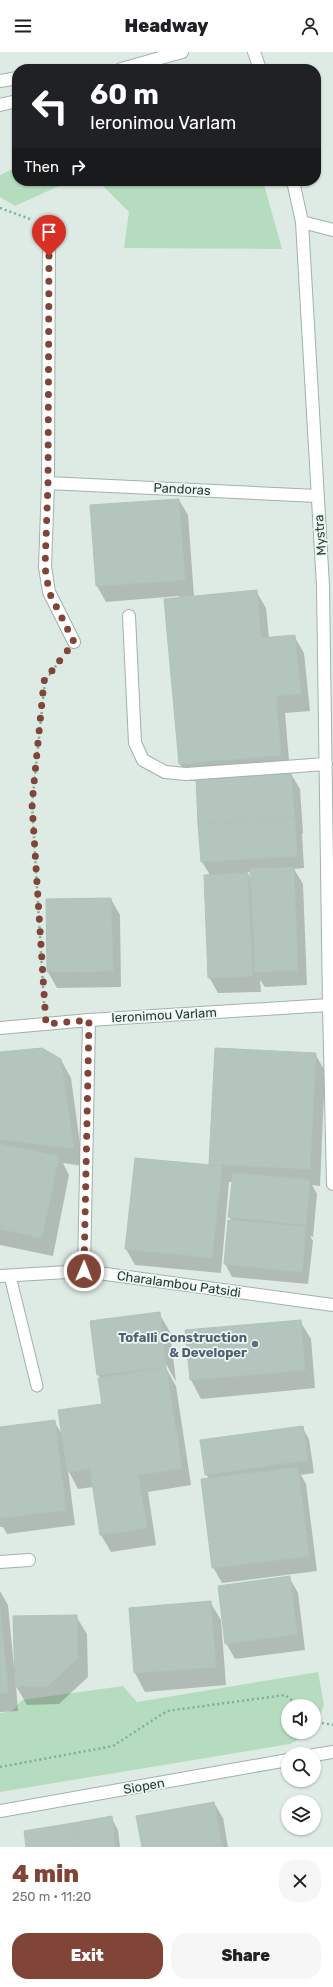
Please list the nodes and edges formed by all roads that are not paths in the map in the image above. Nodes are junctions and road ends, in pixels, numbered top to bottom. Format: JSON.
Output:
{"nodes":[{"id":1,"x":182,"y":52,"type":"edge"},
{"id":2,"x":254,"y":52,"type":"edge"},
{"id":3,"x":139,"y":64,"type":"edge"},
{"id":4,"x":258,"y":64,"type":"edge"},
{"id":5,"x":12,"y":79,"type":"edge"},
{"id":6,"x":0,"y":81,"type":"edge"},
{"id":7,"x":12,"y":102,"type":"edge"},
{"id":8,"x":0,"y":105,"type":"edge"},
{"id":9,"x":294,"y":186,"type":"edge"},
{"id":10,"x":302,"y":222,"type":"junction"},
{"id":11,"x":49,"y":226,"type":"road end"},
{"id":12,"x":333,"y":230,"type":"edge"},
{"id":13,"x":48,"y":483,"type":"junction"},
{"id":14,"x":317,"y":496,"type":"junction"},
{"id":15,"x":328,"y":586,"type":"edge"},
{"id":16,"x":129,"y":616,"type":"dead end"},
{"id":17,"x":74,"y":642,"type":"road end"},
{"id":18,"x":326,"y":764,"type":"junction"},
{"id":19,"x":330,"y":950,"type":"edge"},
{"id":20,"x":329,"y":1005,"type":"junction"},
{"id":21,"x":89,"y":1020,"type":"junction"},
{"id":22,"x":0,"y":1028,"type":"edge"},
{"id":23,"x":333,"y":1184,"type":"edge"},
{"id":24,"x":84,"y":1271,"type":"junction"},
{"id":25,"x":5,"y":1276,"type":"edge"},
{"id":26,"x":333,"y":1305,"type":"edge"},
{"id":27,"x":37,"y":1386,"type":"dead end"},
{"id":28,"x":28,"y":1560,"type":"dead end"},
{"id":29,"x":0,"y":1562,"type":"edge"},
{"id":30,"x":333,"y":1752,"type":"edge"},
{"id":31,"x":321,"y":1754,"type":"edge"},
{"id":32,"x":281,"y":1761,"type":"edge"},
{"id":33,"x":0,"y":1811,"type":"edge"}],
"edges":[{"from":1,"to":3,"type":"street"},
{"from":2,"to":4,"type":"street"},
{"from":5,"to":6,"type":"street"},
{"from":7,"to":8,"type":"street"},
{"from":9,"to":10,"type":"street","name":"Mystra"},
{"from":10,"to":12,"type":"street"},
{"from":10,"to":14,"type":"street","name":"Mystra"},
{"from":11,"to":13,"type":"street"},
{"from":13,"to":14,"type":"street","name":"Pandoras"},
{"from":13,"to":17,"type":"street"},
{"from":14,"to":15,"type":"street","name":"Mystra"},
{"from":15,"to":18,"type":"street","name":"Mystra"},
{"from":16,"to":18,"type":"street"},
{"from":18,"to":19,"type":"street","name":"Mystra"},
{"from":19,"to":20,"type":"street","name":"Mystra"},
{"from":20,"to":21,"type":"street","name":"Ieronimou Varlam"},
{"from":20,"to":23,"type":"street","name":"Mystra"},
{"from":21,"to":22,"type":"street","name":"Ieronimou Varlam"},
{"from":21,"to":24,"type":"street"},
{"from":24,"to":25,"type":"street","name":"Charalambou Patsidi"},
{"from":24,"to":26,"type":"street","name":"Charalambou Patsidi"},
{"from":25,"to":27,"type":"lane"},
{"from":28,"to":29,"type":"street"},
{"from":30,"to":31,"type":"street"},
{"from":32,"to":33,"type":"street","name":"Siopen"}]}
